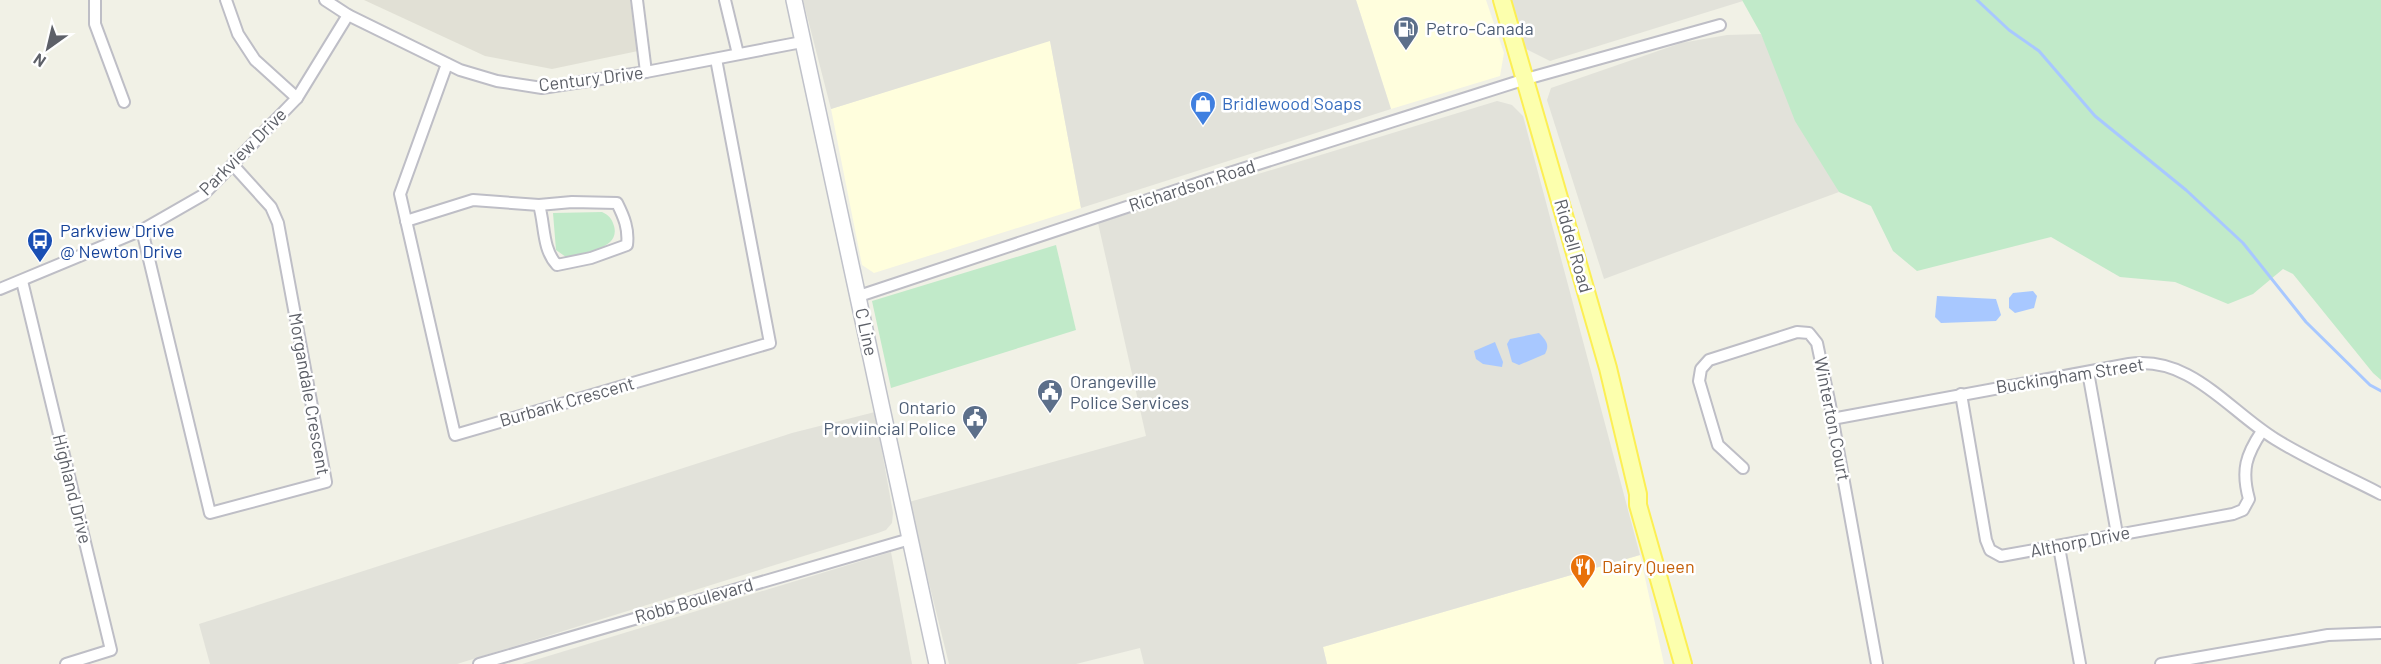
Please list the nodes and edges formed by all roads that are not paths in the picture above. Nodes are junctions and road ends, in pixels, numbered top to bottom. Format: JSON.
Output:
{"nodes":[{"id":1,"x":95,"y":0,"type":"edge"},
{"id":2,"x":226,"y":0,"type":"edge"},
{"id":3,"x":325,"y":0,"type":"edge"},
{"id":4,"x":637,"y":0,"type":"edge"},
{"id":5,"x":725,"y":0,"type":"edge"},
{"id":6,"x":794,"y":0,"type":"edge"},
{"id":7,"x":1502,"y":0,"type":"edge"},
{"id":8,"x":348,"y":15,"type":"junction"},
{"id":9,"x":1720,"y":25,"type":"dead end"},
{"id":10,"x":802,"y":42,"type":"junction"},
{"id":11,"x":738,"y":54,"type":"junction"},
{"id":12,"x":716,"y":58,"type":"junction"},
{"id":13,"x":447,"y":64,"type":"junction"},
{"id":14,"x":646,"y":72,"type":"junction"},
{"id":15,"x":1526,"y":79,"type":"junction"},
{"id":16,"x":297,"y":98,"type":"junction"},
{"id":17,"x":124,"y":102,"type":"dead end"},
{"id":18,"x":232,"y":165,"type":"junction"},
{"id":19,"x":539,"y":205,"type":"junction"},
{"id":20,"x":406,"y":221,"type":"junction"},
{"id":21,"x":142,"y":230,"type":"junction"},
{"id":22,"x":22,"y":281,"type":"junction"},
{"id":23,"x":0,"y":289,"type":"edge"},
{"id":24,"x":859,"y":296,"type":"junction"},
{"id":25,"x":2088,"y":372,"type":"junction"},
{"id":26,"x":1960,"y":394,"type":"junction"},
{"id":27,"x":1832,"y":419,"type":"junction"},
{"id":28,"x":2262,"y":431,"type":"junction"},
{"id":29,"x":1743,"y":468,"type":"dead end"},
{"id":30,"x":1638,"y":494,"type":"junction"},
{"id":31,"x":2381,"y":494,"type":"edge"},
{"id":32,"x":2117,"y":534,"type":"junction"},
{"id":33,"x":910,"y":538,"type":"junction"},
{"id":34,"x":2059,"y":547,"type":"junction"},
{"id":35,"x":2381,"y":633,"type":"edge"},
{"id":36,"x":66,"y":664,"type":"edge"},
{"id":37,"x":479,"y":664,"type":"edge"},
{"id":38,"x":937,"y":664,"type":"edge"},
{"id":39,"x":1683,"y":664,"type":"edge"},
{"id":40,"x":1694,"y":664,"type":"edge"},
{"id":41,"x":1877,"y":664,"type":"edge"},
{"id":42,"x":2080,"y":664,"type":"edge"},
{"id":43,"x":2161,"y":664,"type":"edge"}],
"edges":[{"from":1,"to":17,"type":"street"},
{"from":2,"to":16,"type":"street"},
{"from":3,"to":8,"type":"street","name":"Century Drive"},
{"from":4,"to":14,"type":"street"},
{"from":5,"to":11,"type":"street"},
{"from":6,"to":10,"type":"street","name":"C Line"},
{"from":7,"to":15,"type":"main road","name":"Riddell Road"},
{"from":8,"to":13,"type":"street","name":"Century Drive"},
{"from":8,"to":16,"type":"street","name":"Parkview Drive"},
{"from":9,"to":15,"type":"street","name":"Richardson Road"},
{"from":10,"to":11,"type":"street","name":"Century Drive"},
{"from":10,"to":24,"type":"street","name":"C Line"},
{"from":11,"to":12,"type":"street","name":"Century Drive"},
{"from":12,"to":14,"type":"street","name":"Century Drive"},
{"from":12,"to":20,"type":"street","name":"Burbank Crescent"},
{"from":13,"to":14,"type":"street","name":"Century Drive"},
{"from":13,"to":20,"type":"street","name":"Burbank Crescent"},
{"from":15,"to":24,"type":"street","name":"Richardson Road"},
{"from":15,"to":30,"type":"main road","name":"Riddell Road"},
{"from":16,"to":18,"type":"street","name":"Parkview Drive"},
{"from":18,"to":21,"type":"street","name":"Parkview Drive"},
{"from":18,"to":21,"type":"street","name":"Morgandale Crescent"},
{"from":19,"to":19,"type":"street"},
{"from":19,"to":20,"type":"street"},
{"from":21,"to":22,"type":"street","name":"Parkview Drive"},
{"from":22,"to":23,"type":"street","name":"Parkview Drive"},
{"from":22,"to":36,"type":"street","name":"Highland Drive"},
{"from":24,"to":33,"type":"street","name":"C Line"},
{"from":25,"to":26,"type":"street","name":"Buckingham Street"},
{"from":25,"to":28,"type":"street","name":"Buckingham Street"},
{"from":25,"to":32,"type":"street"},
{"from":26,"to":27,"type":"street","name":"Buckingham Street"},
{"from":26,"to":34,"type":"street","name":"Althorp Drive"},
{"from":27,"to":29,"type":"street","name":"Winterton Court"},
{"from":27,"to":41,"type":"street","name":"Winterton Court"},
{"from":28,"to":31,"type":"street","name":"Buckingham Street"},
{"from":28,"to":32,"type":"street","name":"Althorp Drive"},
{"from":30,"to":39,"type":"main road","name":"Riddell Road"},
{"from":30,"to":40,"type":"main road","name":"Riddell Road"},
{"from":32,"to":34,"type":"street","name":"Althorp Drive"},
{"from":33,"to":37,"type":"street","name":"Robb Boulevard"},
{"from":33,"to":38,"type":"street","name":"C Line"},
{"from":34,"to":42,"type":"street"},
{"from":35,"to":43,"type":"street"}]}
